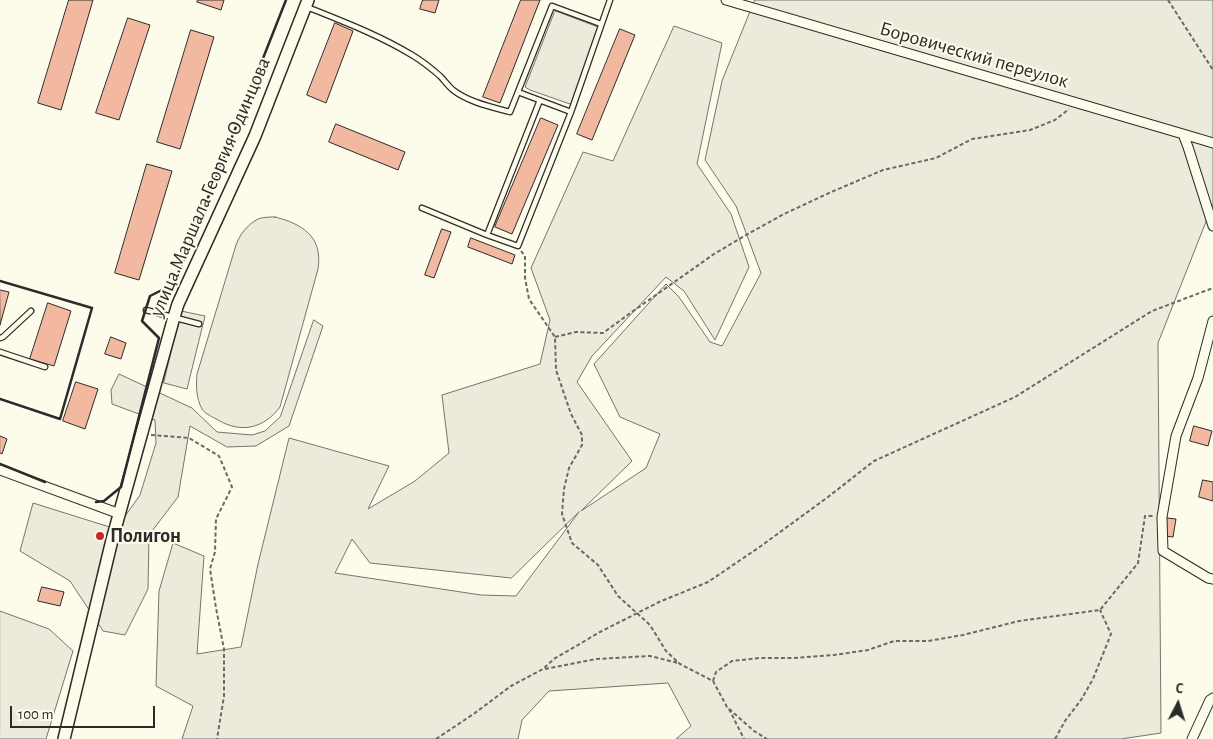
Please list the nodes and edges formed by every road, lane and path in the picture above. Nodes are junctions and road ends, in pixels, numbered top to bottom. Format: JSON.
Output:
{"nodes":[{"id":1,"x":610,"y":0,"type":"edge"},
{"id":2,"x":726,"y":0,"type":"edge"},
{"id":3,"x":1168,"y":0,"type":"edge"},
{"id":4,"x":307,"y":3,"type":"edge"},
{"id":5,"x":601,"y":24,"type":"junction"},
{"id":6,"x":1213,"y":70,"type":"edge"},
{"id":7,"x":518,"y":92,"type":"junction"},
{"id":8,"x":540,"y":100,"type":"junction"},
{"id":9,"x":1076,"y":103,"type":"junction"},
{"id":10,"x":571,"y":112,"type":"junction"},
{"id":11,"x":1183,"y":134,"type":"junction"},
{"id":12,"x":1213,"y":144,"type":"edge"},
{"id":13,"x":422,"y":208,"type":"dead end"},
{"id":14,"x":1213,"y":226,"type":"edge"},
{"id":15,"x":486,"y":235,"type":"junction"},
{"id":16,"x":518,"y":246,"type":"junction"},
{"id":17,"x":1213,"y":288,"type":"edge"},
{"id":18,"x":146,"y":310,"type":"dead end"},
{"id":19,"x":31,"y":311,"type":"dead end"},
{"id":20,"x":174,"y":317,"type":"junction"},
{"id":21,"x":1213,"y":321,"type":"edge"},
{"id":22,"x":199,"y":324,"type":"dead end"},
{"id":23,"x":555,"y":337,"type":"junction"},
{"id":24,"x":0,"y":338,"type":"edge"},
{"id":25,"x":0,"y":352,"type":"edge"},
{"id":26,"x":45,"y":367,"type":"dead end"},
{"id":27,"x":142,"y":434,"type":"junction"},
{"id":28,"x":0,"y":470,"type":"edge"},
{"id":29,"x":120,"y":514,"type":"junction"},
{"id":30,"x":1162,"y":517,"type":"junction"},
{"id":31,"x":1213,"y":579,"type":"edge"},
{"id":32,"x":1100,"y":610,"type":"junction"},
{"id":33,"x":637,"y":613,"type":"junction"},
{"id":34,"x":680,"y":664,"type":"junction"},
{"id":35,"x":543,"y":669,"type":"junction"},
{"id":36,"x":713,"y":681,"type":"junction"},
{"id":37,"x":1213,"y":698,"type":"edge"},
{"id":38,"x":728,"y":707,"type":"junction"},
{"id":39,"x":64,"y":739,"type":"edge"},
{"id":40,"x":217,"y":739,"type":"edge"},
{"id":41,"x":436,"y":739,"type":"edge"},
{"id":42,"x":744,"y":739,"type":"edge"},
{"id":43,"x":767,"y":739,"type":"edge"},
{"id":44,"x":1055,"y":739,"type":"edge"},
{"id":45,"x":1192,"y":739,"type":"edge"}],
"edges":[{"from":1,"to":5,"type":"lane"},
{"from":2,"to":9,"type":"street","name":"Боровический переулок"},
{"from":3,"to":6,"type":"path"},
{"from":4,"to":7,"type":"lane"},
{"from":4,"to":20,"type":"street","name":"улица Маршала Георгия Одинцова"},
{"from":5,"to":7,"type":"lane"},
{"from":5,"to":10,"type":"lane"},
{"from":7,"to":8,"type":"lane"},
{"from":8,"to":10,"type":"lane"},
{"from":8,"to":15,"type":"lane"},
{"from":9,"to":11,"type":"street","name":"Боровический переулок"},
{"from":9,"to":23,"type":"path"},
{"from":10,"to":16,"type":"lane"},
{"from":11,"to":12,"type":"street","name":"Боровический переулок"},
{"from":11,"to":14,"type":"street"},
{"from":13,"to":15,"type":"lane"},
{"from":15,"to":16,"type":"lane"},
{"from":16,"to":23,"type":"path"},
{"from":17,"to":33,"type":"path"},
{"from":18,"to":20,"type":"lane"},
{"from":19,"to":24,"type":"lane"},
{"from":20,"to":22,"type":"lane"},
{"from":20,"to":27,"type":"street","name":"улица Маршала Георгия Одинцова"},
{"from":21,"to":30,"type":"street"},
{"from":23,"to":33,"type":"path"},
{"from":25,"to":26,"type":"lane"},
{"from":27,"to":29,"type":"street","name":"улица Маршала Георгия Одинцова"},
{"from":27,"to":40,"type":"path"},
{"from":28,"to":29,"type":"street"},
{"from":29,"to":39,"type":"street","name":"улица Маршала Георгия Одинцова"},
{"from":30,"to":31,"type":"street"},
{"from":30,"to":32,"type":"path"},
{"from":32,"to":36,"type":"path"},
{"from":32,"to":44,"type":"path"},
{"from":33,"to":34,"type":"path"},
{"from":33,"to":35,"type":"path"},
{"from":34,"to":35,"type":"path"},
{"from":34,"to":36,"type":"path"},
{"from":35,"to":41,"type":"path"},
{"from":36,"to":38,"type":"path"},
{"from":37,"to":45,"type":"street"},
{"from":38,"to":42,"type":"path"},
{"from":38,"to":43,"type":"path"}]}
